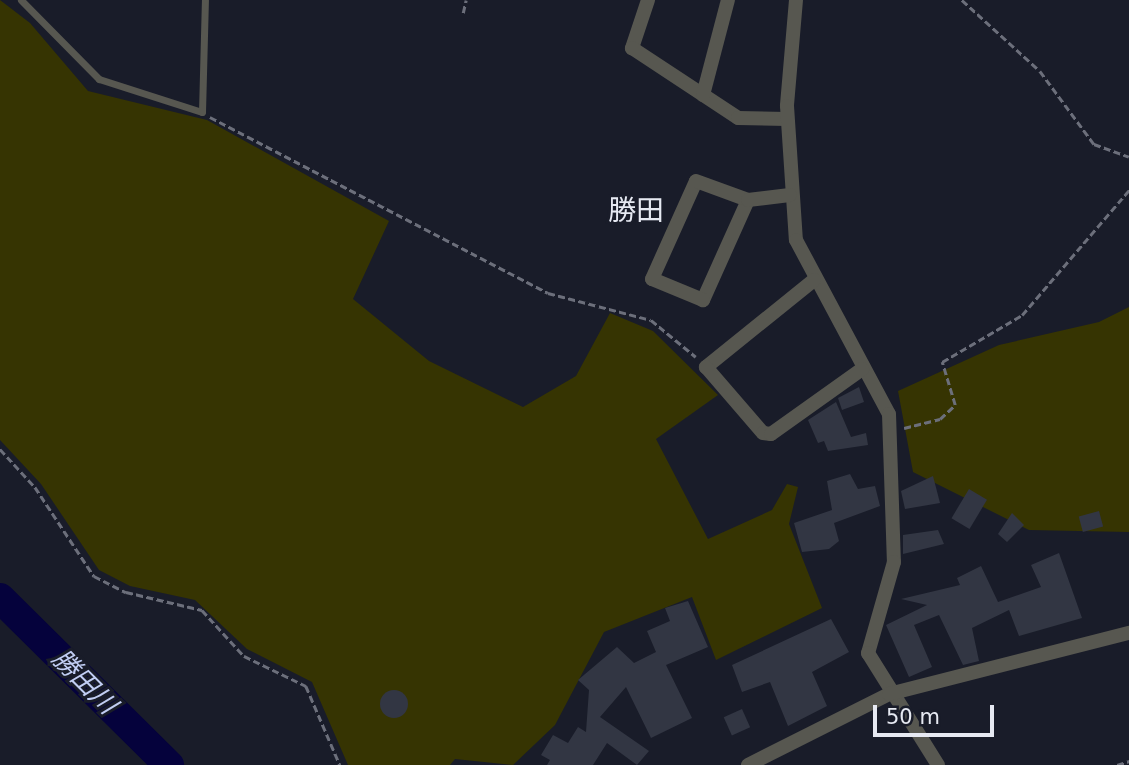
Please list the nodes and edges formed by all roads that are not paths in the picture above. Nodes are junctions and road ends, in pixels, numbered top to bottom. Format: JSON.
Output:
{"nodes":[{"id":1,"x":20,"y":0,"type":"edge"},
{"id":2,"x":205,"y":0,"type":"edge"},
{"id":3,"x":648,"y":0,"type":"edge"},
{"id":4,"x":728,"y":0,"type":"edge"},
{"id":5,"x":795,"y":1,"type":"edge"},
{"id":6,"x":703,"y":95,"type":"junction"},
{"id":7,"x":787,"y":119,"type":"junction"},
{"id":8,"x":790,"y":195,"type":"junction"},
{"id":9,"x":748,"y":201,"type":"junction"},
{"id":10,"x":814,"y":280,"type":"junction"},
{"id":11,"x":862,"y":369,"type":"junction"},
{"id":12,"x":1129,"y":633,"type":"edge"},
{"id":13,"x":889,"y":694,"type":"junction"},
{"id":14,"x":748,"y":765,"type":"edge"},
{"id":15,"x":938,"y":765,"type":"edge"}],
"edges":[{"from":1,"to":2,"type":"lane"},
{"from":3,"to":6,"type":"street"},
{"from":4,"to":6,"type":"street"},
{"from":5,"to":7,"type":"street"},
{"from":6,"to":7,"type":"street"},
{"from":7,"to":8,"type":"street"},
{"from":8,"to":9,"type":"street"},
{"from":8,"to":10,"type":"street"},
{"from":9,"to":9,"type":"street"},
{"from":10,"to":11,"type":"street"},
{"from":10,"to":11,"type":"street"},
{"from":11,"to":13,"type":"street"},
{"from":12,"to":13,"type":"street"},
{"from":13,"to":14,"type":"street"},
{"from":13,"to":15,"type":"street"}]}
